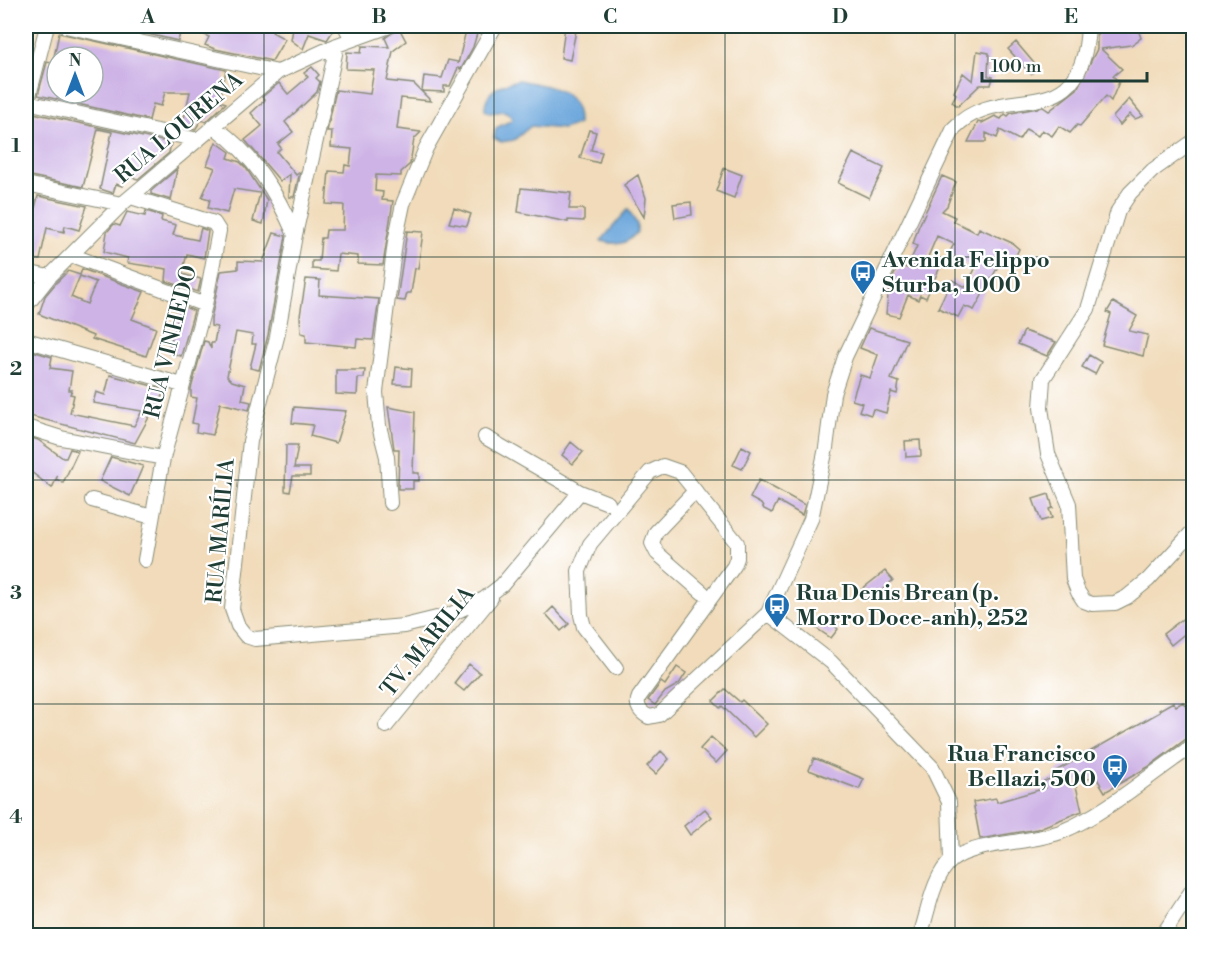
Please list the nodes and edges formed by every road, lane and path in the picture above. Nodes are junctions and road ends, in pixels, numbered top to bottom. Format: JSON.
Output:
{"nodes":[{"id":1,"x":47,"y":26,"type":"edge"},
{"id":2,"x":65,"y":26,"type":"edge"},
{"id":3,"x":345,"y":26,"type":"edge"},
{"id":4,"x":390,"y":26,"type":"edge"},
{"id":5,"x":495,"y":26,"type":"edge"},
{"id":6,"x":1088,"y":26,"type":"edge"},
{"id":7,"x":352,"y":39,"type":"junction"},
{"id":8,"x":337,"y":45,"type":"junction"},
{"id":9,"x":278,"y":72,"type":"junction"},
{"id":10,"x":26,"y":105,"type":"edge"},
{"id":11,"x":216,"y":128,"type":"junction"},
{"id":12,"x":198,"y":140,"type":"junction"},
{"id":13,"x":1194,"y":141,"type":"edge"},
{"id":14,"x":26,"y":184,"type":"edge"},
{"id":15,"x":127,"y":200,"type":"junction"},
{"id":16,"x":295,"y":235,"type":"junction"},
{"id":17,"x":71,"y":255,"type":"junction"},
{"id":18,"x":26,"y":272,"type":"edge"},
{"id":19,"x":49,"y":277,"type":"junction"},
{"id":20,"x":205,"y":305,"type":"junction"},
{"id":21,"x":26,"y":306,"type":"edge"},
{"id":22,"x":26,"y":340,"type":"edge"},
{"id":23,"x":182,"y":385,"type":"junction"},
{"id":24,"x":26,"y":427,"type":"edge"},
{"id":25,"x":485,"y":437,"type":"dead end"},
{"id":26,"x":163,"y":458,"type":"junction"},
{"id":27,"x":695,"y":491,"type":"junction"},
{"id":28,"x":580,"y":492,"type":"junction"},
{"id":29,"x":92,"y":500,"type":"dead end"},
{"id":30,"x":390,"y":502,"type":"dead end"},
{"id":31,"x":608,"y":502,"type":"dead end"},
{"id":32,"x":152,"y":518,"type":"junction"},
{"id":33,"x":1194,"y":530,"type":"edge"},
{"id":34,"x":145,"y":560,"type":"dead end"},
{"id":35,"x":502,"y":585,"type":"junction"},
{"id":36,"x":703,"y":593,"type":"dead end"},
{"id":37,"x":768,"y":613,"type":"junction"},
{"id":38,"x":616,"y":668,"type":"dead end"},
{"id":39,"x":386,"y":726,"type":"dead end"},
{"id":40,"x":1194,"y":745,"type":"edge"},
{"id":41,"x":951,"y":860,"type":"junction"},
{"id":42,"x":1194,"y":887,"type":"edge"},
{"id":43,"x":920,"y":936,"type":"edge"},
{"id":44,"x":1162,"y":936,"type":"edge"}],
"edges":[{"from":1,"to":10,"type":"street"},
{"from":2,"to":9,"type":"street"},
{"from":3,"to":7,"type":"street"},
{"from":4,"to":7,"type":"street","name":"RUA LOURENA"},
{"from":5,"to":30,"type":"street"},
{"from":6,"to":37,"type":"street"},
{"from":7,"to":8,"type":"street","name":"RUA LOURENA"},
{"from":8,"to":9,"type":"street","name":"RUA LOURENA"},
{"from":8,"to":16,"type":"street","name":"RUA MARÍLIA"},
{"from":9,"to":11,"type":"street","name":"RUA LOURENA"},
{"from":10,"to":12,"type":"street"},
{"from":11,"to":12,"type":"street","name":"RUA LOURENA"},
{"from":11,"to":16,"type":"street"},
{"from":12,"to":15,"type":"street","name":"RUA LOURENA"},
{"from":13,"to":33,"type":"street"},
{"from":14,"to":15,"type":"street"},
{"from":15,"to":17,"type":"street","name":"RUA LOURENA"},
{"from":15,"to":20,"type":"street","name":"RUA VINHEDO"},
{"from":16,"to":35,"type":"street","name":"RUA MARÍLIA"},
{"from":17,"to":19,"type":"street","name":"RUA LOURENA"},
{"from":17,"to":20,"type":"street"},
{"from":18,"to":19,"type":"street"},
{"from":19,"to":21,"type":"street","name":"RUA LOURENA"},
{"from":20,"to":23,"type":"street","name":"RUA VINHEDO"},
{"from":22,"to":23,"type":"street"},
{"from":23,"to":26,"type":"street","name":"RUA VINHEDO"},
{"from":24,"to":26,"type":"street"},
{"from":25,"to":28,"type":"street"},
{"from":26,"to":32,"type":"street","name":"RUA VINHEDO"},
{"from":27,"to":36,"type":"street"},
{"from":27,"to":37,"type":"street"},
{"from":27,"to":38,"type":"street"},
{"from":28,"to":31,"type":"street"},
{"from":28,"to":35,"type":"street","name":"RUA MARÍLIA"},
{"from":29,"to":32,"type":"street"},
{"from":32,"to":34,"type":"street","name":"RUA VINHEDO"},
{"from":35,"to":39,"type":"street","name":"TV. MARILIA"},
{"from":37,"to":41,"type":"street"},
{"from":40,"to":41,"type":"street"},
{"from":41,"to":43,"type":"street"},
{"from":42,"to":44,"type":"street"}]}
